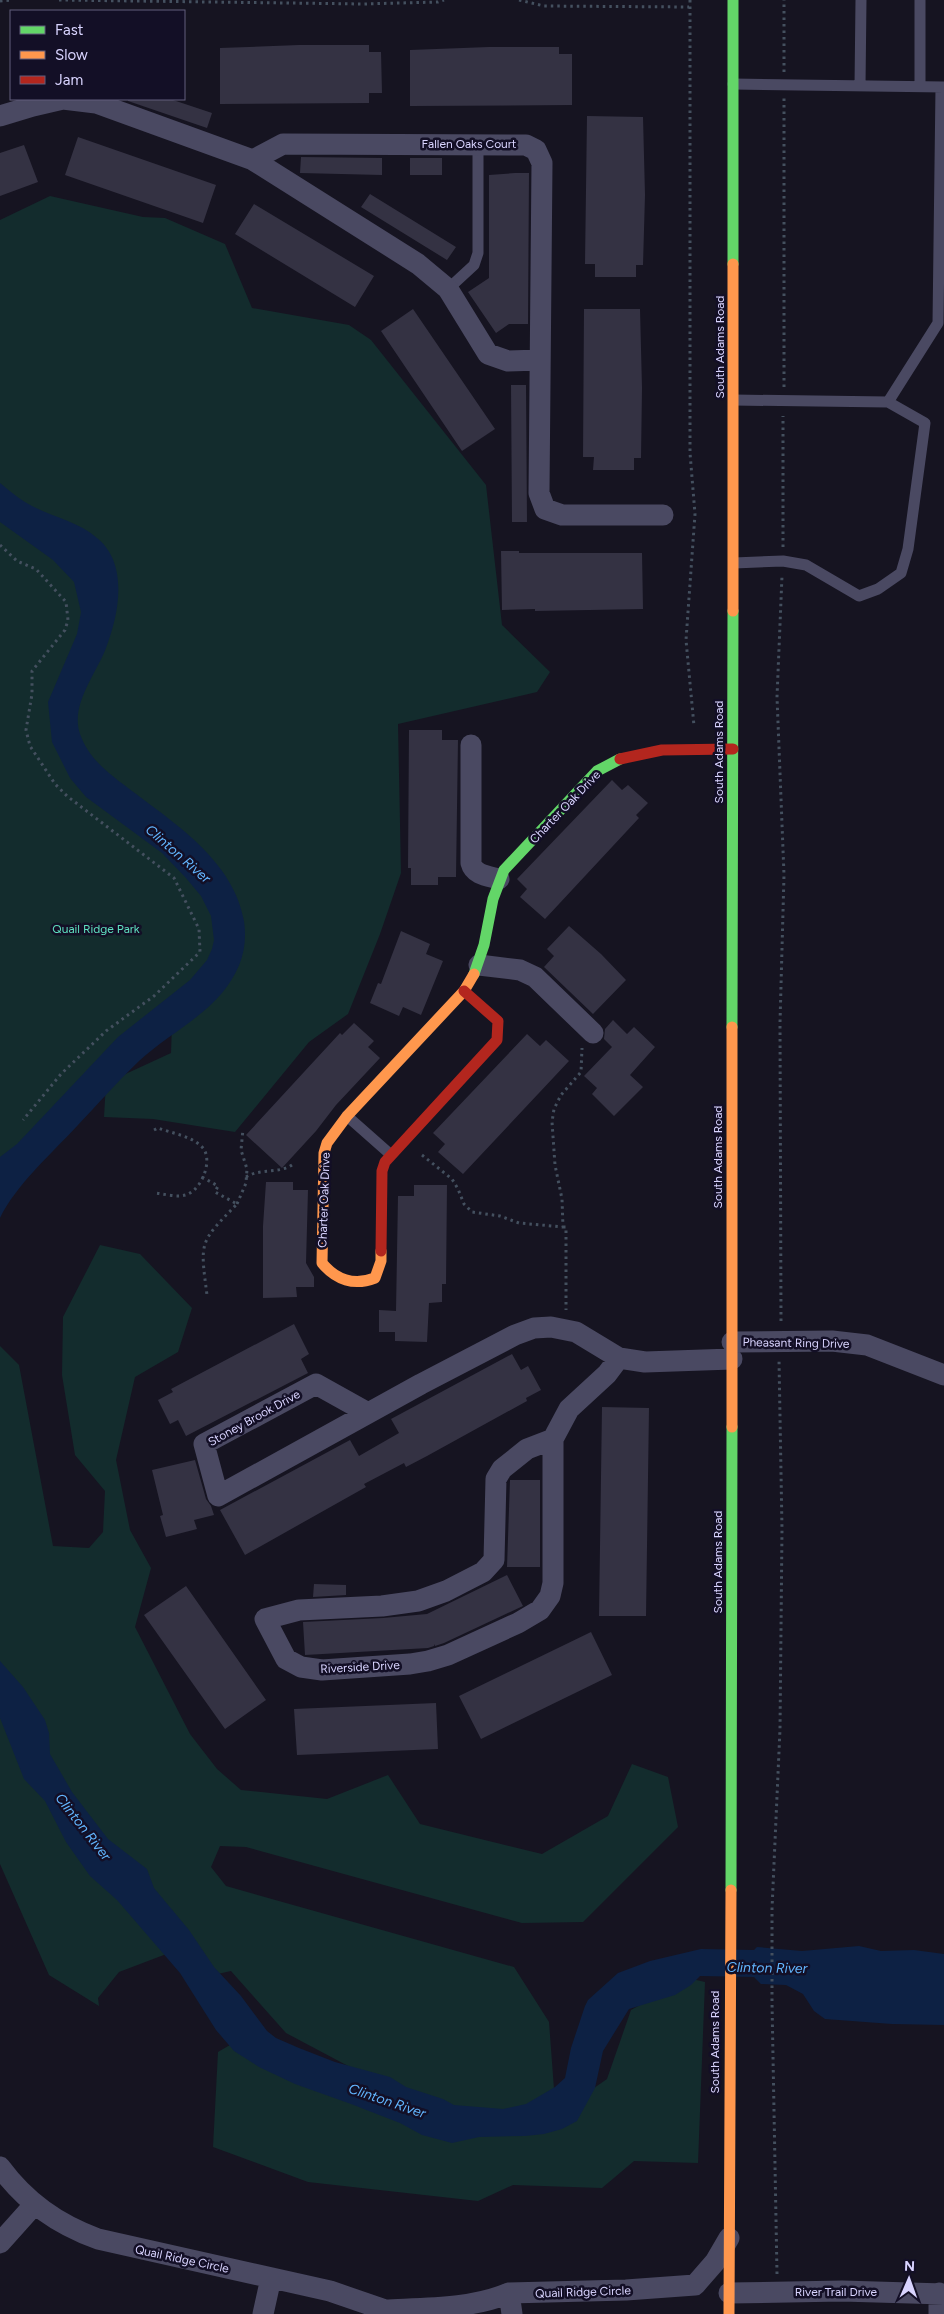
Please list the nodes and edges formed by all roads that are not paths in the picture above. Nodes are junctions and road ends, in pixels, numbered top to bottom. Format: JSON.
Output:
{"nodes":[{"id":1,"x":733,"y":0,"type":"edge"},
{"id":2,"x":861,"y":0,"type":"edge"},
{"id":3,"x":920,"y":0,"type":"edge"},
{"id":4,"x":733,"y":84,"type":"junction"},
{"id":5,"x":860,"y":86,"type":"junction"},
{"id":6,"x":920,"y":86,"type":"junction"},
{"id":7,"x":943,"y":87,"type":"edge"},
{"id":8,"x":59,"y":100,"type":"edge"},
{"id":9,"x":71,"y":100,"type":"edge"},
{"id":10,"x":0,"y":116,"type":"edge"},
{"id":11,"x":478,"y":144,"type":"junction"},
{"id":12,"x":253,"y":160,"type":"junction"},
{"id":13,"x":448,"y":289,"type":"junction"},
{"id":14,"x":540,"y":360,"type":"junction"},
{"id":15,"x":734,"y":400,"type":"junction"},
{"id":16,"x":888,"y":402,"type":"junction"},
{"id":17,"x":662,"y":515,"type":"dead end"},
{"id":18,"x":734,"y":563,"type":"junction"},
{"id":19,"x":471,"y":745,"type":"dead end"},
{"id":20,"x":733,"y":749,"type":"junction"},
{"id":21,"x":499,"y":879,"type":"junction"},
{"id":22,"x":479,"y":965,"type":"junction"},
{"id":23,"x":464,"y":991,"type":"junction"},
{"id":24,"x":588,"y":1027,"type":"road end"},
{"id":25,"x":347,"y":1116,"type":"junction"},
{"id":26,"x":390,"y":1154,"type":"junction"},
{"id":27,"x":732,"y":1350,"type":"junction"},
{"id":28,"x":619,"y":1358,"type":"junction"},
{"id":29,"x":944,"y":1375,"type":"edge"},
{"id":30,"x":368,"y":1413,"type":"junction"},
{"id":31,"x":553,"y":1439,"type":"junction"},
{"id":32,"x":0,"y":2167,"type":"edge"},
{"id":33,"x":34,"y":2205,"type":"junction"},
{"id":34,"x":729,"y":2238,"type":"junction"},
{"id":35,"x":0,"y":2243,"type":"edge"},
{"id":36,"x":271,"y":2278,"type":"junction"},
{"id":37,"x":509,"y":2293,"type":"junction"},
{"id":38,"x":941,"y":2300,"type":"edge"},
{"id":39,"x":729,"y":2304,"type":"edge"},
{"id":40,"x":389,"y":2312,"type":"edge"},
{"id":41,"x":264,"y":2314,"type":"edge"},
{"id":42,"x":512,"y":2314,"type":"edge"}],
"edges":[{"from":1,"to":4,"type":"main road","name":"South Adams Road"},
{"from":2,"to":5,"type":"lane"},
{"from":3,"to":6,"type":"lane"},
{"from":4,"to":5,"type":"lane"},
{"from":4,"to":15,"type":"main road","name":"South Adams Road"},
{"from":5,"to":6,"type":"lane"},
{"from":6,"to":7,"type":"lane"},
{"from":7,"to":16,"type":"lane"},
{"from":8,"to":10,"type":"street"},
{"from":9,"to":12,"type":"street"},
{"from":11,"to":12,"type":"street","name":"Fallen Oaks Court"},
{"from":11,"to":13,"type":"lane"},
{"from":11,"to":14,"type":"street","name":"Fallen Oaks Court"},
{"from":12,"to":13,"type":"street"},
{"from":13,"to":14,"type":"street"},
{"from":14,"to":17,"type":"street","name":"Fallen Oaks Court"},
{"from":15,"to":16,"type":"lane"},
{"from":15,"to":18,"type":"main road","name":"South Adams Road"},
{"from":16,"to":18,"type":"lane"},
{"from":18,"to":20,"type":"main road","name":"South Adams Road"},
{"from":19,"to":21,"type":"street"},
{"from":20,"to":21,"type":"main road","name":"Charter Oak Drive"},
{"from":20,"to":27,"type":"main road","name":"South Adams Road"},
{"from":21,"to":22,"type":"main road","name":"Charter Oak Drive"},
{"from":22,"to":23,"type":"main road","name":"Charter Oak Drive"},
{"from":22,"to":24,"type":"street"},
{"from":23,"to":25,"type":"main road","name":"Charter Oak Drive"},
{"from":23,"to":26,"type":"main road","name":"Charter Oak Drive"},
{"from":25,"to":26,"type":"lane"},
{"from":25,"to":26,"type":"main road","name":"Charter Oak Drive"},
{"from":27,"to":28,"type":"street","name":"Stoney Brook Drive"},
{"from":27,"to":29,"type":"street","name":"Pheasant Ring Drive"},
{"from":27,"to":34,"type":"main road","name":"South Adams Road"},
{"from":28,"to":30,"type":"street","name":"Stoney Brook Drive"},
{"from":28,"to":31,"type":"street","name":"Riverside Drive"},
{"from":30,"to":30,"type":"street","name":"Stoney Brook Drive"},
{"from":31,"to":31,"type":"street","name":"Riverside Drive"},
{"from":32,"to":33,"type":"street","name":"Quail Ridge Circle"},
{"from":33,"to":35,"type":"street"},
{"from":33,"to":36,"type":"street","name":"Quail Ridge Circle"},
{"from":34,"to":37,"type":"street","name":"Quail Ridge Circle"},
{"from":34,"to":39,"type":"main road","name":"South Adams Road"},
{"from":36,"to":40,"type":"street","name":"Quail Ridge Circle"},
{"from":36,"to":41,"type":"street"},
{"from":37,"to":40,"type":"street","name":"Quail Ridge Circle"},
{"from":37,"to":42,"type":"street"},
{"from":38,"to":39,"type":"street","name":"River Trail Drive"}]}
